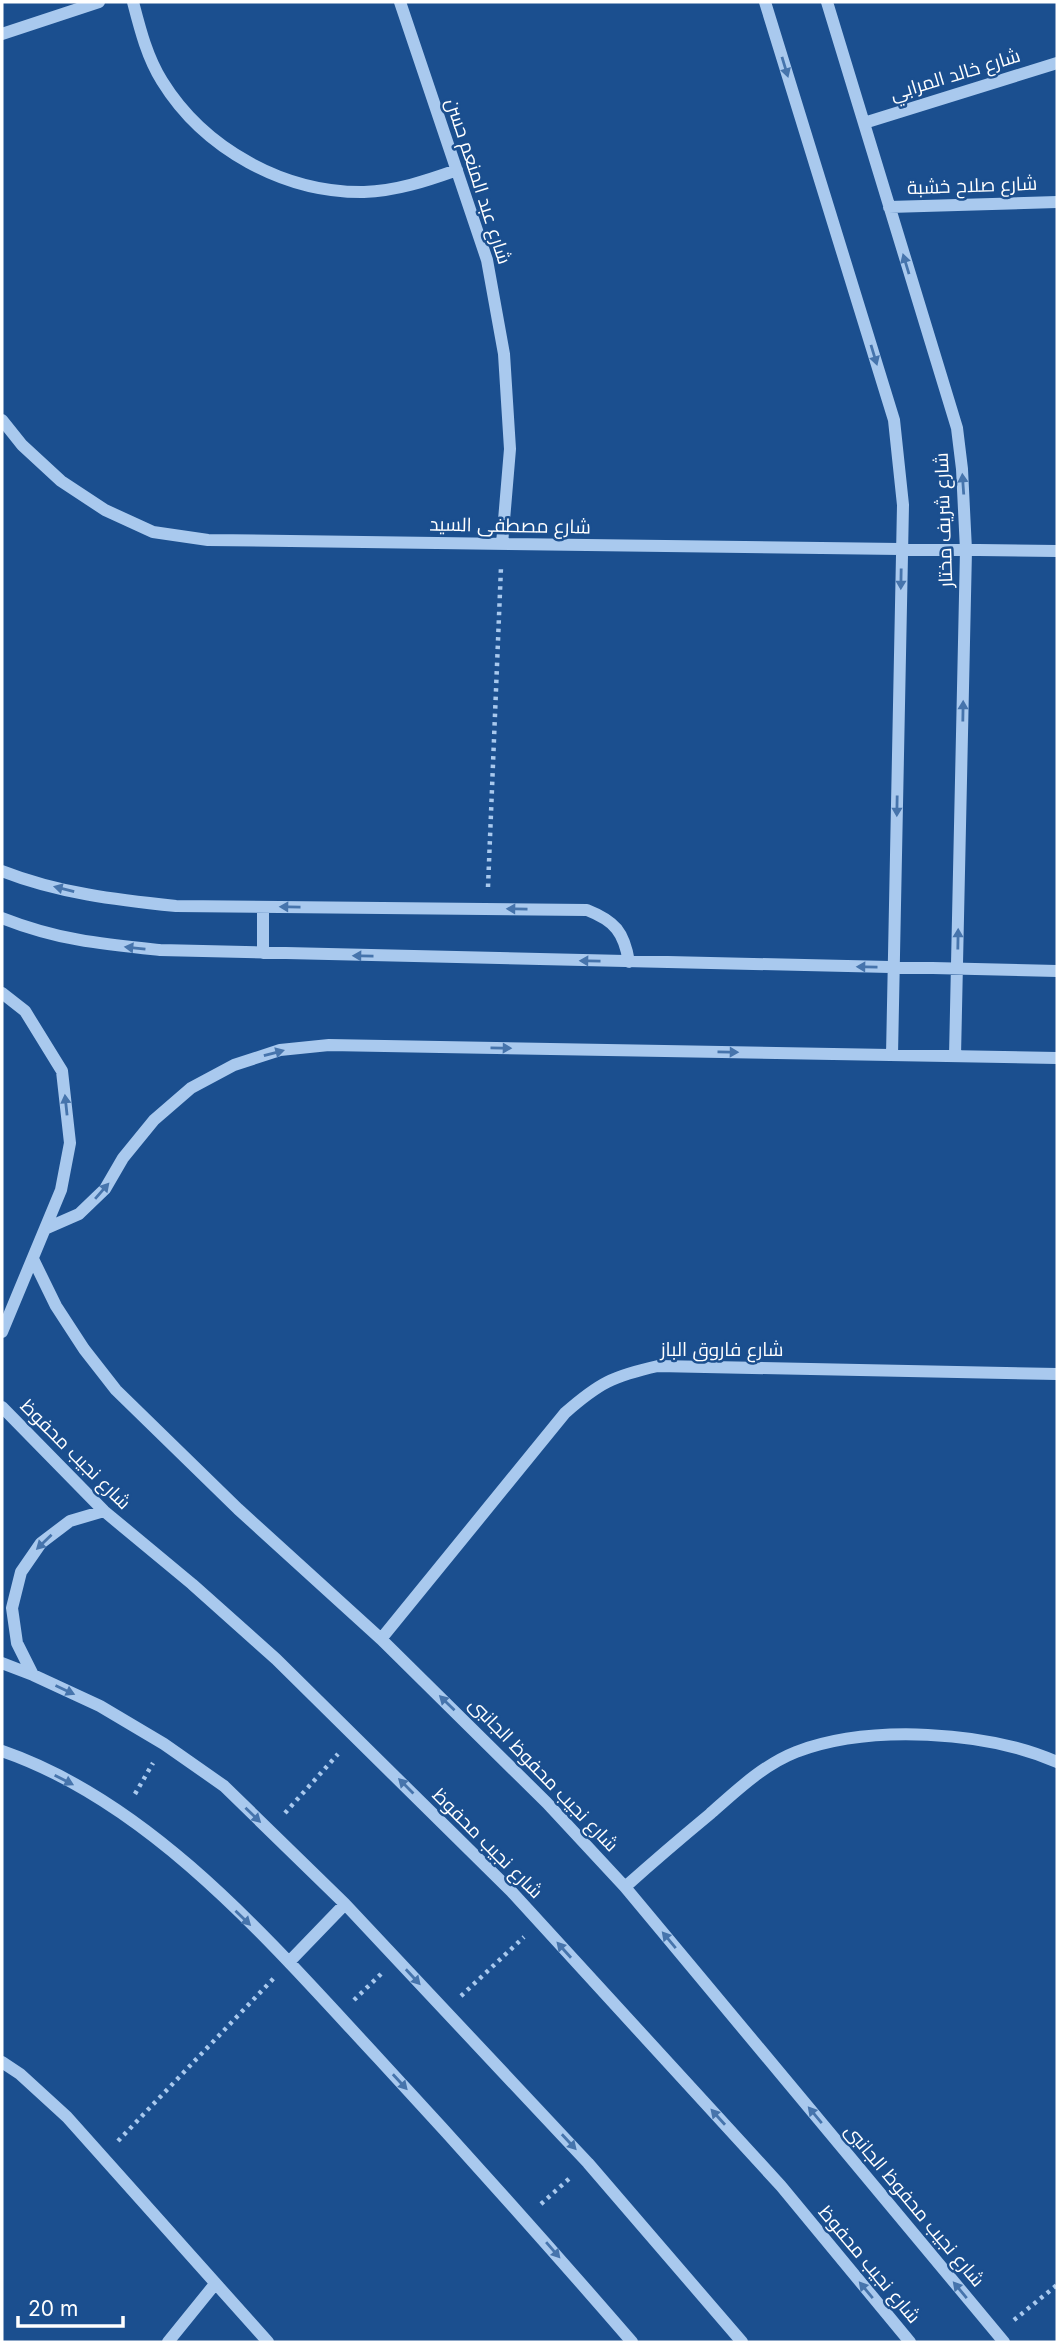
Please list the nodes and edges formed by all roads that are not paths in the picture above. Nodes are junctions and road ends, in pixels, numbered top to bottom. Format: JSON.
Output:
{"nodes":[{"id":1,"x":99,"y":2,"type":"edge"},
{"id":2,"x":133,"y":2,"type":"edge"},
{"id":3,"x":400,"y":2,"type":"edge"},
{"id":4,"x":765,"y":2,"type":"edge"},
{"id":5,"x":827,"y":2,"type":"edge"},
{"id":6,"x":2,"y":34,"type":"edge"},
{"id":7,"x":1057,"y":63,"type":"edge"},
{"id":8,"x":864,"y":123,"type":"junction"},
{"id":9,"x":457,"y":170,"type":"junction"},
{"id":10,"x":1057,"y":202,"type":"edge"},
{"id":11,"x":889,"y":207,"type":"junction"},
{"id":12,"x":2,"y":420,"type":"edge"},
{"id":13,"x":502,"y":544,"type":"junction"},
{"id":14,"x":902,"y":548,"type":"junction"},
{"id":15,"x":966,"y":550,"type":"junction"},
{"id":16,"x":1057,"y":551,"type":"edge"},
{"id":17,"x":2,"y":871,"type":"edge"},
{"id":18,"x":263,"y":906,"type":"junction"},
{"id":19,"x":2,"y":918,"type":"edge"},
{"id":20,"x":263,"y":953,"type":"junction"},
{"id":21,"x":629,"y":962,"type":"junction"},
{"id":22,"x":894,"y":968,"type":"junction"},
{"id":23,"x":957,"y":970,"type":"junction"},
{"id":24,"x":1057,"y":971,"type":"edge"},
{"id":25,"x":2,"y":993,"type":"edge"},
{"id":26,"x":892,"y":1055,"type":"junction"},
{"id":27,"x":955,"y":1056,"type":"junction"},
{"id":28,"x":1057,"y":1058,"type":"edge"},
{"id":29,"x":47,"y":1228,"type":"junction"},
{"id":30,"x":33,"y":1259,"type":"junction"},
{"id":31,"x":2,"y":1332,"type":"edge"},
{"id":32,"x":1057,"y":1374,"type":"edge"},
{"id":33,"x":2,"y":1407,"type":"edge"},
{"id":34,"x":104,"y":1511,"type":"junction"},
{"id":35,"x":381,"y":1639,"type":"junction"},
{"id":36,"x":2,"y":1663,"type":"edge"},
{"id":37,"x":33,"y":1675,"type":"junction"},
{"id":38,"x":2,"y":1751,"type":"edge"},
{"id":39,"x":1057,"y":1762,"type":"edge"},
{"id":40,"x":625,"y":1887,"type":"junction"},
{"id":41,"x":345,"y":1904,"type":"junction"},
{"id":42,"x":289,"y":1962,"type":"junction"},
{"id":43,"x":2,"y":2062,"type":"edge"},
{"id":44,"x":215,"y":2284,"type":"junction"},
{"id":45,"x":1000,"y":2338,"type":"edge"},
{"id":46,"x":168,"y":2342,"type":"edge"},
{"id":47,"x":268,"y":2342,"type":"edge"},
{"id":48,"x":632,"y":2342,"type":"edge"},
{"id":49,"x":742,"y":2342,"type":"edge"},
{"id":50,"x":910,"y":2342,"type":"edge"}],
"edges":[{"from":1,"to":6,"type":"street"},
{"from":2,"to":9,"type":"street"},
{"from":3,"to":9,"type":"street","name":"شارع عبد المنعم حسن"},
{"from":4,"to":14,"type":"street","name":"شارع شريف مختار","one_way":true},
{"from":5,"to":8,"type":"street","name":"شارع شريف مختار"},
{"from":7,"to":8,"type":"street","name":"شارع خالد المرابي"},
{"from":8,"to":11,"type":"street","name":"شارع شريف مختار"},
{"from":9,"to":13,"type":"street","name":"شارع عبد المنعم حسن"},
{"from":10,"to":11,"type":"street","name":"شارع صلاح خشبة"},
{"from":15,"to":11,"type":"street","name":"شارع شريف مختار","one_way":true},
{"from":12,"to":13,"type":"street","name":"شارع مصطفى السيد"},
{"from":13,"to":14,"type":"street","name":"شارع مصطفى السيد"},
{"from":14,"to":15,"type":"street","name":"شارع مصطفى السيد"},
{"from":14,"to":22,"type":"street","name":"شارع شريف مختار","one_way":true},
{"from":15,"to":16,"type":"street","name":"شارع مصطفى السيد"},
{"from":23,"to":15,"type":"street","name":"شارع شريف مختار","one_way":true},
{"from":18,"to":17,"type":"street","one_way":true},
{"from":18,"to":20,"type":"street"},
{"from":21,"to":18,"type":"street","one_way":true},
{"from":20,"to":19,"type":"street","one_way":true},
{"from":21,"to":20,"type":"street","one_way":true},
{"from":22,"to":21,"type":"street","one_way":true},
{"from":22,"to":23,"type":"street"},
{"from":22,"to":26,"type":"street","name":"شارع شريف مختار"},
{"from":23,"to":24,"type":"street"},
{"from":23,"to":27,"type":"street","name":"شارع شريف مختار"},
{"from":29,"to":25,"type":"street","one_way":true},
{"from":26,"to":27,"type":"street"},
{"from":29,"to":26,"type":"street","one_way":true},
{"from":27,"to":28,"type":"street"},
{"from":29,"to":30,"type":"street"},
{"from":30,"to":31,"type":"street"},
{"from":30,"to":35,"type":"street","name":"شارع نجيب محفوظ الجانبى"},
{"from":32,"to":35,"type":"street","name":"شارع فاروق الباز"},
{"from":33,"to":34,"type":"street","name":"شارع نجيب محفوظ"},
{"from":34,"to":37,"type":"street","one_way":true},
{"from":50,"to":34,"type":"street","name":"شارع نجيب محفوظ","one_way":true},
{"from":40,"to":35,"type":"street","name":"شارع نجيب محفوظ الجانبى","one_way":true},
{"from":36,"to":37,"type":"street"},
{"from":37,"to":41,"type":"street","one_way":true},
{"from":38,"to":42,"type":"street","one_way":true},
{"from":39,"to":40,"type":"street"},
{"from":45,"to":40,"type":"street","name":"شارع نجيب محفوظ الجانبى","one_way":true},
{"from":41,"to":42,"type":"street"},
{"from":41,"to":49,"type":"street","one_way":true},
{"from":42,"to":48,"type":"street","one_way":true},
{"from":43,"to":44,"type":"street"},
{"from":44,"to":46,"type":"street"},
{"from":44,"to":47,"type":"street"}]}
